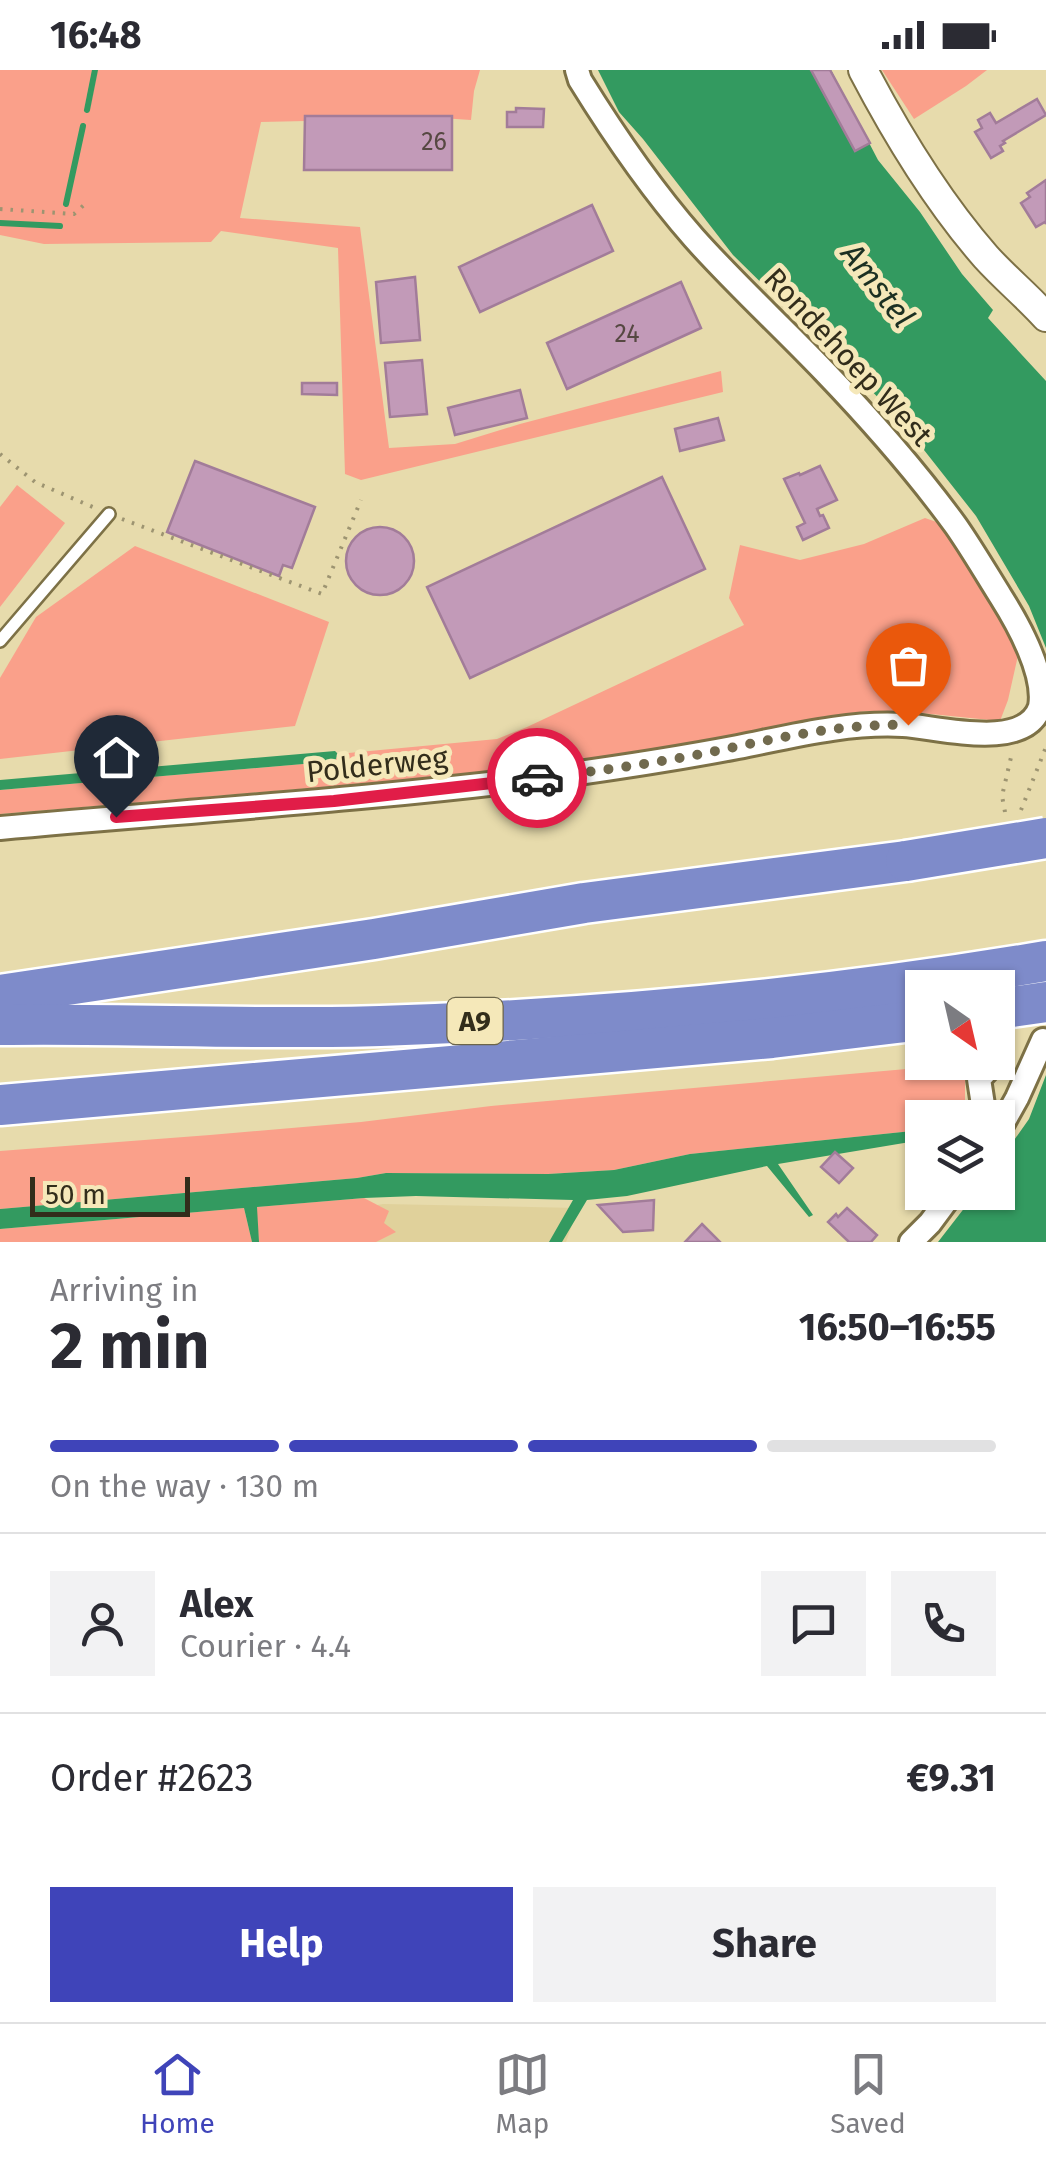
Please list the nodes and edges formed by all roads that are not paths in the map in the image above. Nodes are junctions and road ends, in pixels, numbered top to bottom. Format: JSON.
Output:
{"nodes":[{"id":1,"x":577,"y":70,"type":"edge"},
{"id":2,"x":863,"y":70,"type":"edge"},
{"id":3,"x":1046,"y":317,"type":"edge"},
{"id":4,"x":109,"y":514,"type":"road end"},
{"id":5,"x":0,"y":640,"type":"edge"},
{"id":6,"x":1042,"y":704,"type":"joint"},
{"id":7,"x":1033,"y":826,"type":"edge"},
{"id":8,"x":0,"y":828,"type":"edge"},
{"id":9,"x":1046,"y":961,"type":"edge"},
{"id":10,"x":0,"y":995,"type":"edge"},
{"id":11,"x":1015,"y":1018,"type":"edge"},
{"id":12,"x":905,"y":1022,"type":"edge"},
{"id":13,"x":0,"y":1025,"type":"edge"},
{"id":14,"x":1042,"y":1032,"type":"edge"},
{"id":15,"x":1015,"y":1049,"type":"edge"},
{"id":16,"x":1015,"y":1102,"type":"edge"},
{"id":17,"x":0,"y":1105,"type":"edge"},
{"id":18,"x":940,"y":1210,"type":"edge"},
{"id":19,"x":912,"y":1242,"type":"edge"}],
"edges":[{"from":1,"to":6,"type":"street","name":"Rondehoep West"},
{"from":2,"to":3,"type":"street"},
{"from":4,"to":5,"type":"lane"},
{"from":6,"to":8,"type":"street","name":"Polderweg"},
{"from":7,"to":10,"type":"highway","bridge":true},
{"from":9,"to":13,"type":"highway","number":"A9"},
{"from":11,"to":14,"type":"highway"},
{"from":12,"to":17,"type":"highway","number":"A9"},
{"from":14,"to":15,"type":"street"},
{"from":14,"to":16,"type":"street"},
{"from":18,"to":19,"type":"street"}]}
